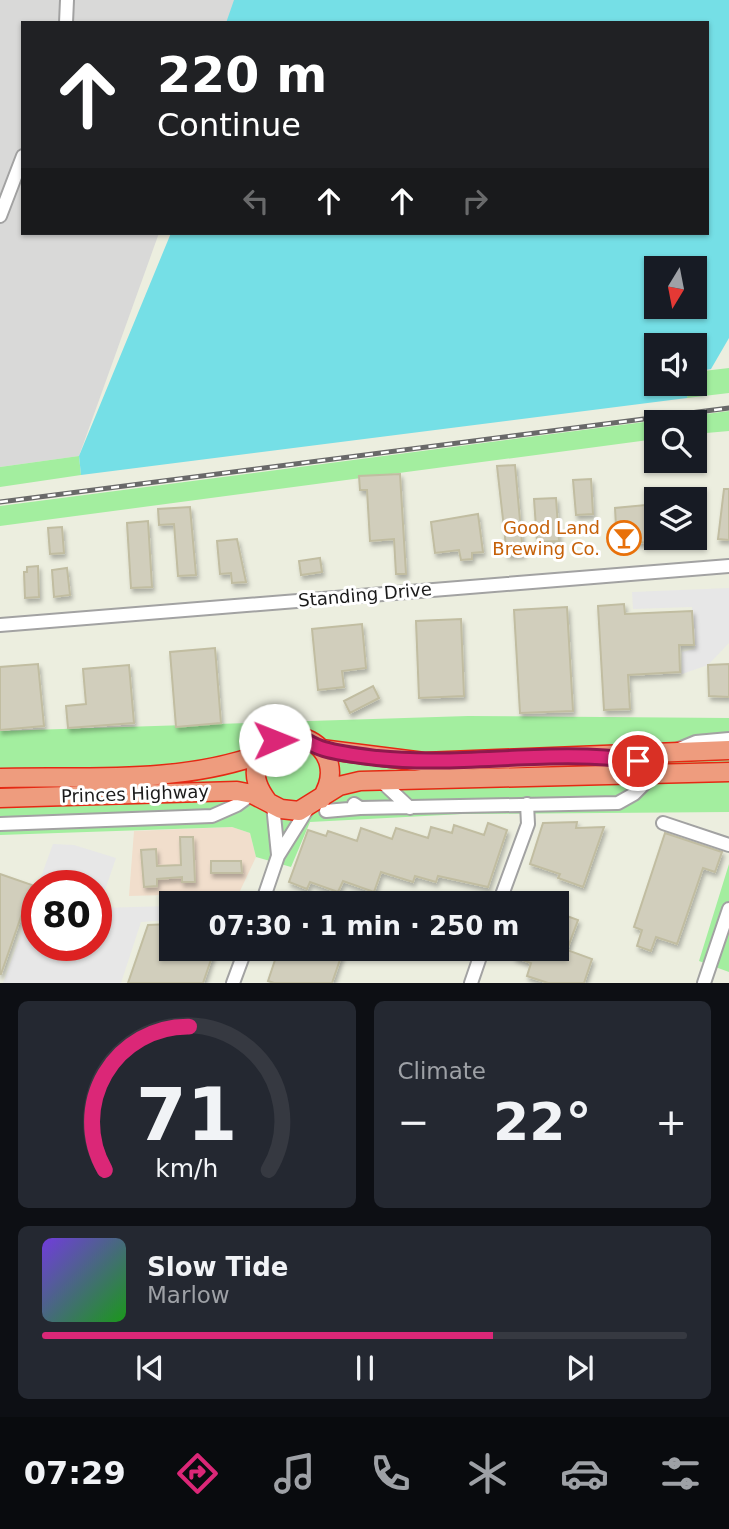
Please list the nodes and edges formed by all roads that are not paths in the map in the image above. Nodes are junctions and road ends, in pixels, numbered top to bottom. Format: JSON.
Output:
{"nodes":[{"id":1,"x":67,"y":0,"type":"edge"},
{"id":2,"x":66,"y":21,"type":"edge"},
{"id":3,"x":21,"y":161,"type":"edge"},
{"id":4,"x":0,"y":216,"type":"edge"},
{"id":5,"x":729,"y":566,"type":"edge"},
{"id":6,"x":0,"y":625,"type":"edge"},
{"id":7,"x":729,"y":740,"type":"edge"},
{"id":8,"x":321,"y":749,"type":"junction"},
{"id":9,"x":729,"y":750,"type":"edge"},
{"id":10,"x":669,"y":752,"type":"junction"},
{"id":11,"x":261,"y":754,"type":"junction"},
{"id":12,"x":601,"y":755,"type":"junction"},
{"id":13,"x":728,"y":772,"type":"edge"},
{"id":14,"x":652,"y":776,"type":"junction"},
{"id":15,"x":0,"y":778,"type":"edge"},
{"id":16,"x":381,"y":781,"type":"junction"},
{"id":17,"x":41,"y":796,"type":"junction"},
{"id":18,"x":0,"y":798,"type":"edge"},
{"id":19,"x":264,"y":800,"type":"junction"},
{"id":20,"x":527,"y":804,"type":"junction"},
{"id":21,"x":0,"y":806,"type":"edge"},
{"id":22,"x":318,"y":806,"type":"junction"},
{"id":23,"x":410,"y":808,"type":"junction"},
{"id":24,"x":663,"y":823,"type":"dead end"},
{"id":25,"x":0,"y":824,"type":"edge"},
{"id":26,"x":729,"y":845,"type":"edge"},
{"id":27,"x":278,"y":856,"type":"junction"},
{"id":28,"x":266,"y":891,"type":"edge"},
{"id":29,"x":503,"y":891,"type":"edge"},
{"id":30,"x":729,"y":909,"type":"edge"},
{"id":31,"x":241,"y":961,"type":"edge"},
{"id":32,"x":479,"y":961,"type":"edge"},
{"id":33,"x":233,"y":983,"type":"edge"},
{"id":34,"x":471,"y":983,"type":"edge"},
{"id":35,"x":704,"y":983,"type":"edge"}],
"edges":[{"from":1,"to":2,"type":"street"},
{"from":3,"to":4,"type":"street"},
{"from":5,"to":6,"type":"street","name":"Standing Drive"},
{"from":7,"to":10,"type":"street"},
{"from":8,"to":11,"type":"highway","name":"Princes Highway"},
{"from":8,"to":12,"type":"highway","name":"Princes Highway"},
{"from":8,"to":22,"type":"highway"},
{"from":9,"to":10,"type":"highway","name":"Princes Highway"},
{"from":10,"to":12,"type":"highway","name":"Princes Highway"},
{"from":11,"to":15,"type":"highway","name":"Princes Highway"},
{"from":11,"to":19,"type":"highway"},
{"from":12,"to":14,"type":"highway"},
{"from":13,"to":14,"type":"highway","name":"Princes Highway"},
{"from":14,"to":16,"type":"highway","name":"Princes Highway"},
{"from":14,"to":20,"type":"street"},
{"from":16,"to":22,"type":"highway","name":"Princes Highway"},
{"from":16,"to":23,"type":"street"},
{"from":17,"to":18,"type":"highway","name":"Princes Highway"},
{"from":17,"to":19,"type":"highway","name":"Princes Highway"},
{"from":17,"to":21,"type":"street"},
{"from":19,"to":22,"type":"highway","name":"Princes Highway"},
{"from":19,"to":25,"type":"street"},
{"from":19,"to":27,"type":"street"},
{"from":20,"to":23,"type":"street"},
{"from":20,"to":29,"type":"street"},
{"from":22,"to":23,"type":"street"},
{"from":22,"to":27,"type":"street"},
{"from":24,"to":26,"type":"street"},
{"from":27,"to":28,"type":"street"},
{"from":30,"to":35,"type":"street"},
{"from":31,"to":33,"type":"street"},
{"from":32,"to":34,"type":"street"}]}
